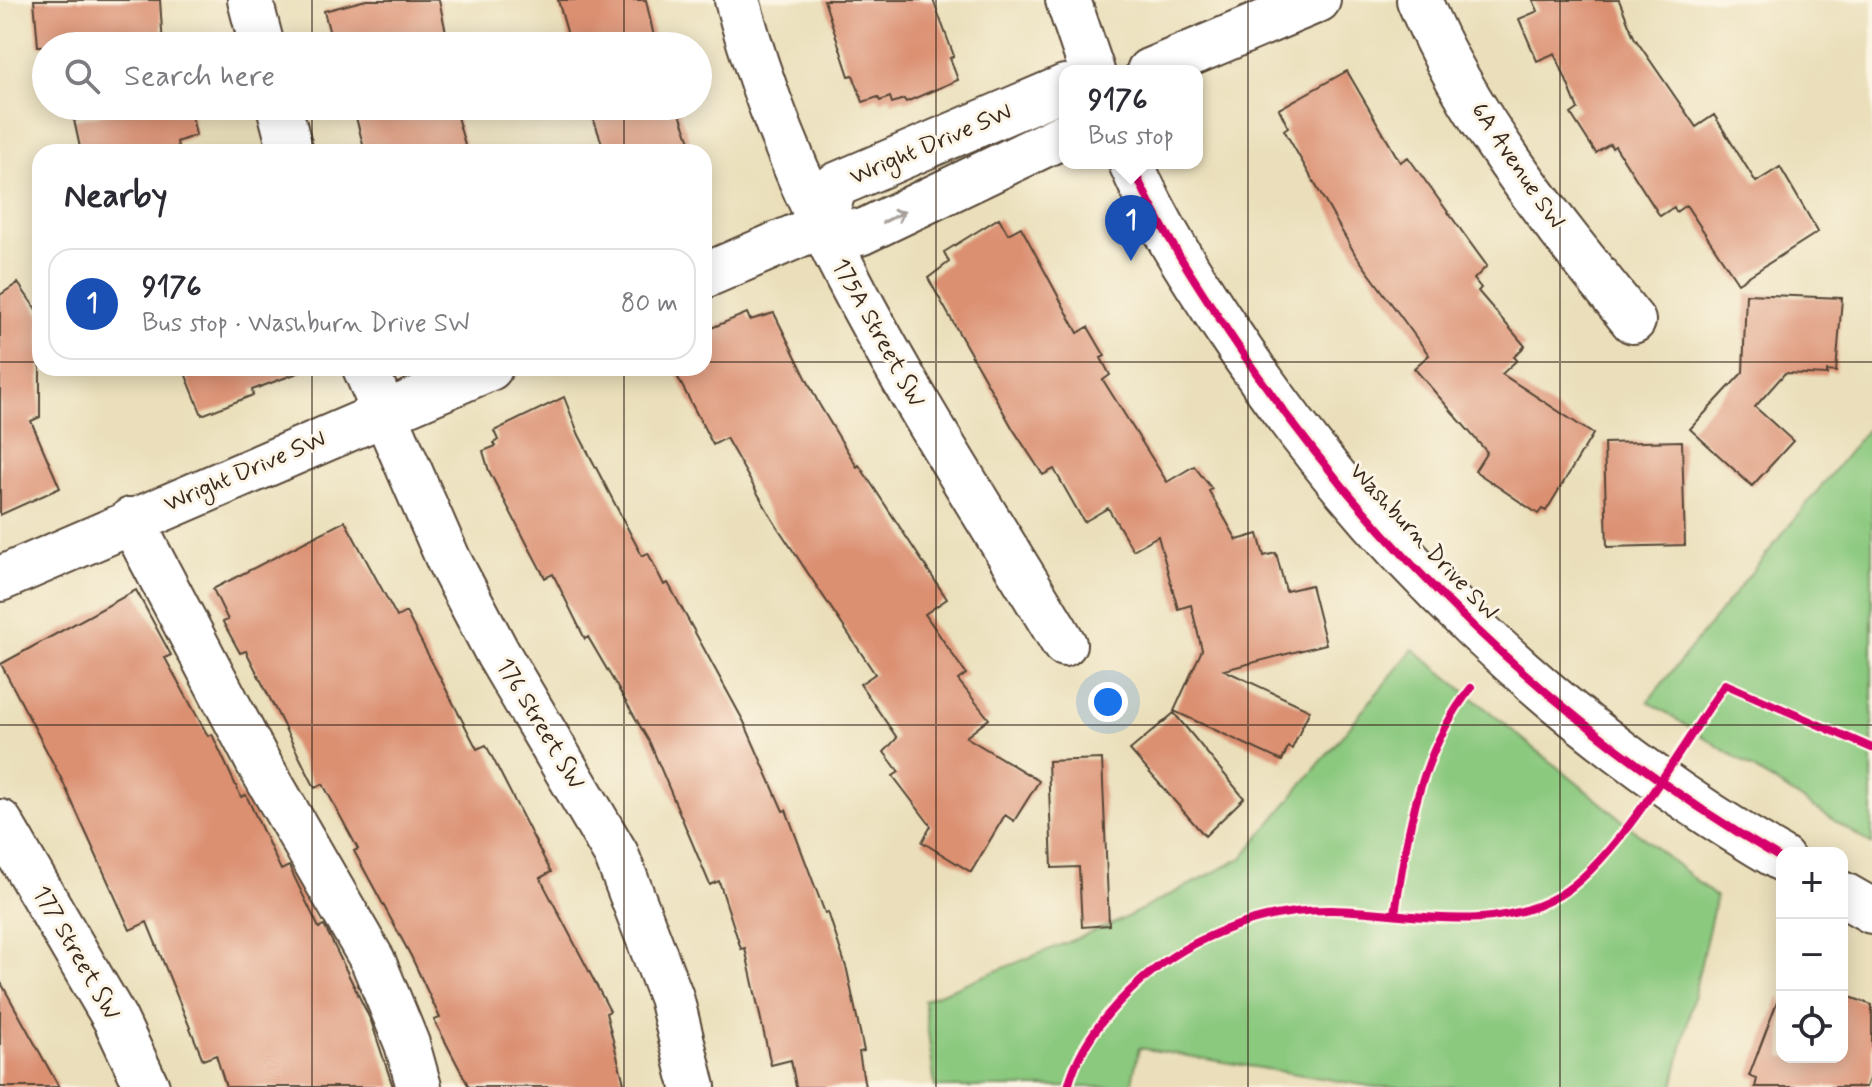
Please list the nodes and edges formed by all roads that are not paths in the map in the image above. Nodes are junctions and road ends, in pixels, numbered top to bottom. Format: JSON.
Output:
{"nodes":[{"id":1,"x":250,"y":0,"type":"edge"},
{"id":2,"x":737,"y":0,"type":"edge"},
{"id":3,"x":1068,"y":0,"type":"edge"},
{"id":4,"x":1318,"y":0,"type":"edge"},
{"id":5,"x":1419,"y":0,"type":"edge"},
{"id":6,"x":258,"y":32,"type":"edge"},
{"id":7,"x":1090,"y":65,"type":"edge"},
{"id":8,"x":1163,"y":65,"type":"edge"},
{"id":9,"x":1059,"y":90,"type":"edge"},
{"id":10,"x":283,"y":120,"type":"edge"},
{"id":11,"x":1059,"y":138,"type":"edge"},
{"id":12,"x":289,"y":144,"type":"edge"},
{"id":13,"x":1134,"y":169,"type":"edge"},
{"id":14,"x":820,"y":226,"type":"junction"},
{"id":15,"x":712,"y":273,"type":"edge"},
{"id":16,"x":1633,"y":321,"type":"dead end"},
{"id":17,"x":368,"y":376,"type":"edge"},
{"id":18,"x":471,"y":376,"type":"edge"},
{"id":19,"x":383,"y":414,"type":"junction"},
{"id":20,"x":131,"y":520,"type":"junction"},
{"id":21,"x":0,"y":579,"type":"edge"},
{"id":22,"x":1064,"y":644,"type":"dead end"},
{"id":23,"x":0,"y":822,"type":"edge"},
{"id":24,"x":1776,"y":855,"type":"edge"},
{"id":25,"x":1848,"y":897,"type":"edge"},
{"id":26,"x":1872,"y":911,"type":"edge"},
{"id":27,"x":147,"y":1087,"type":"edge"},
{"id":28,"x":419,"y":1087,"type":"edge"},
{"id":29,"x":693,"y":1087,"type":"edge"}],
"edges":[{"from":1,"to":6,"type":"street"},
{"from":2,"to":14,"type":"street","name":"175A Street SW"},
{"from":3,"to":7,"type":"street"},
{"from":4,"to":8,"type":"street"},
{"from":5,"to":16,"type":"street","name":"6A Avenue SW"},
{"from":9,"to":14,"type":"street","name":"Wright Drive SW"},
{"from":10,"to":12,"type":"street"},
{"from":14,"to":11,"type":"street","name":"Wright Drive SW","one_way":true},
{"from":13,"to":24,"type":"street","name":"Washburn Drive SW"},
{"from":14,"to":15,"type":"street"},
{"from":14,"to":22,"type":"street","name":"175A Street SW"},
{"from":17,"to":19,"type":"street","name":"176 Street SW"},
{"from":18,"to":19,"type":"street","name":"Wright Drive SW"},
{"from":19,"to":20,"type":"street","name":"Wright Drive SW"},
{"from":19,"to":29,"type":"street","name":"176 Street SW"},
{"from":20,"to":21,"type":"street","name":"Wright Drive SW"},
{"from":20,"to":28,"type":"street"},
{"from":23,"to":27,"type":"street","name":"177 Street SW"},
{"from":25,"to":26,"type":"street"}]}
